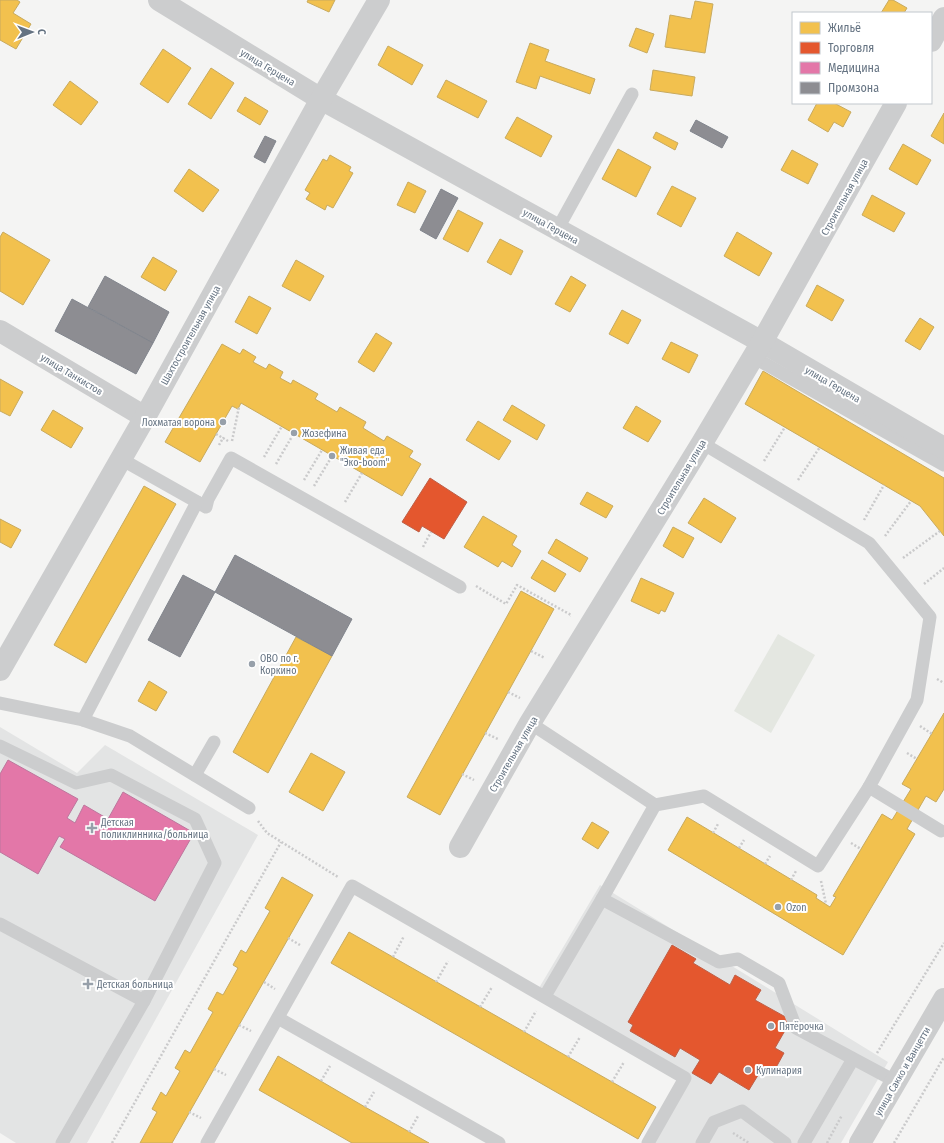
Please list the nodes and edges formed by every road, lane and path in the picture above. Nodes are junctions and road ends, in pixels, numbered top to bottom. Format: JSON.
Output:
{"nodes":[{"id":1,"x":159,"y":0,"type":"edge"},
{"id":2,"x":379,"y":0,"type":"edge"},
{"id":3,"x":944,"y":18,"type":"edge"},
{"id":4,"x":932,"y":39,"type":"edge"},
{"id":5,"x":632,"y":94,"type":"dead end"},
{"id":6,"x":321,"y":99,"type":"junction"},
{"id":7,"x":895,"y":104,"type":"edge"},
{"id":8,"x":557,"y":230,"type":"junction"},
{"id":9,"x":0,"y":332,"type":"edge"},
{"id":10,"x":758,"y":350,"type":"junction"},
{"id":11,"x":239,"y":407,"type":"dead end"},
{"id":12,"x":145,"y":417,"type":"junction"},
{"id":13,"x":282,"y":426,"type":"dead end"},
{"id":14,"x":785,"y":427,"type":"dead end"},
{"id":15,"x":294,"y":433,"type":"dead end"},
{"id":16,"x":216,"y":434,"type":"dead end"},
{"id":17,"x":223,"y":438,"type":"dead end"},
{"id":18,"x":231,"y":443,"type":"dead end"},
{"id":19,"x":702,"y":443,"type":"junction"},
{"id":20,"x":820,"y":447,"type":"dead end"},
{"id":21,"x":944,"y":448,"type":"edge"},
{"id":22,"x":322,"y":450,"type":"dead end"},
{"id":23,"x":332,"y":456,"type":"dead end"},
{"id":24,"x":121,"y":459,"type":"junction"},
{"id":25,"x":262,"y":460,"type":"dead end"},
{"id":26,"x":944,"y":465,"type":"edge"},
{"id":27,"x":274,"y":468,"type":"dead end"},
{"id":28,"x":362,"y":473,"type":"dead end"},
{"id":29,"x":755,"y":475,"type":"junction"},
{"id":30,"x":302,"y":484,"type":"dead end"},
{"id":31,"x":884,"y":485,"type":"dead end"},
{"id":32,"x":312,"y":490,"type":"dead end"},
{"id":33,"x":789,"y":495,"type":"junction"},
{"id":34,"x":911,"y":501,"type":"dead end"},
{"id":35,"x":197,"y":502,"type":"junction"},
{"id":36,"x":342,"y":508,"type":"dead end"},
{"id":37,"x":940,"y":531,"type":"dead end"},
{"id":38,"x":431,"y":532,"type":"dead end"},
{"id":39,"x":856,"y":534,"type":"junction"},
{"id":40,"x":876,"y":550,"type":"junction"},
{"id":41,"x":420,"y":553,"type":"dead end"},
{"id":42,"x":890,"y":568,"type":"junction"},
{"id":43,"x":944,"y":568,"type":"edge"},
{"id":44,"x":460,"y":587,"type":"dead end"},
{"id":45,"x":911,"y":594,"type":"junction"},
{"id":46,"x":506,"y":604,"type":"dead end"},
{"id":47,"x":567,"y":621,"type":"dead end"},
{"id":48,"x":531,"y":651,"type":"dead end"},
{"id":49,"x":543,"y":665,"type":"dead end"},
{"id":50,"x":0,"y":670,"type":"edge"},
{"id":51,"x":508,"y":692,"type":"dead end"},
{"id":52,"x":524,"y":700,"type":"dead end"},
{"id":53,"x":0,"y":703,"type":"edge"},
{"id":54,"x":83,"y":720,"type":"junction"},
{"id":55,"x":530,"y":723,"type":"junction"},
{"id":56,"x":486,"y":733,"type":"dead end"},
{"id":57,"x":501,"y":740,"type":"dead end"},
{"id":58,"x":214,"y":742,"type":"dead end"},
{"id":59,"x":0,"y":746,"type":"edge"},
{"id":60,"x":462,"y":774,"type":"dead end"},
{"id":61,"x":195,"y":775,"type":"junction"},
{"id":62,"x":478,"y":782,"type":"dead end"},
{"id":63,"x":869,"y":787,"type":"junction"},
{"id":64,"x":655,"y":805,"type":"junction"},
{"id":65,"x":249,"y":808,"type":"joint"},
{"id":66,"x":943,"y":830,"type":"edge"},
{"id":67,"x":282,"y":842,"type":"junction"},
{"id":68,"x":460,"y":847,"type":"dead end"},
{"id":69,"x":818,"y":866,"type":"junction"},
{"id":70,"x":352,"y":886,"type":"junction"},
{"id":71,"x":602,"y":899,"type":"junction"},
{"id":72,"x":826,"y":904,"type":"dead end"},
{"id":73,"x":413,"y":920,"type":"junction"},
{"id":74,"x":0,"y":924,"type":"edge"},
{"id":75,"x":944,"y":943,"type":"edge"},
{"id":76,"x":457,"y":946,"type":"junction"},
{"id":77,"x":392,"y":957,"type":"dead end"},
{"id":78,"x":501,"y":971,"type":"junction"},
{"id":79,"x":436,"y":982,"type":"dead end"},
{"id":80,"x":545,"y":996,"type":"junction"},
{"id":81,"x":944,"y":999,"type":"edge"},
{"id":82,"x":144,"y":1001,"type":"junction"},
{"id":83,"x":480,"y":1007,"type":"dead end"},
{"id":84,"x":278,"y":1018,"type":"junction"},
{"id":85,"x":589,"y":1022,"type":"junction"},
{"id":86,"x":524,"y":1032,"type":"dead end"},
{"id":87,"x":632,"y":1047,"type":"junction"},
{"id":88,"x":568,"y":1057,"type":"dead end"},
{"id":89,"x":944,"y":1057,"type":"edge"},
{"id":90,"x":853,"y":1059,"type":"junction"},
{"id":91,"x":869,"y":1067,"type":"junction"},
{"id":92,"x":895,"y":1081,"type":"junction"},
{"id":93,"x":612,"y":1082,"type":"dead end"},
{"id":94,"x":846,"y":1108,"type":"dead end"},
{"id":95,"x":62,"y":1143,"type":"edge"},
{"id":96,"x":112,"y":1143,"type":"edge"},
{"id":97,"x":207,"y":1143,"type":"edge"},
{"id":98,"x":499,"y":1143,"type":"edge"},
{"id":99,"x":648,"y":1143,"type":"edge"},
{"id":100,"x":702,"y":1143,"type":"edge"},
{"id":101,"x":785,"y":1143,"type":"edge"},
{"id":102,"x":804,"y":1143,"type":"edge"},
{"id":103,"x":827,"y":1143,"type":"edge"},
{"id":104,"x":860,"y":1143,"type":"edge"},
{"id":105,"x":894,"y":1143,"type":"edge"}],
"edges":[{"from":1,"to":6,"type":"street","name":"улица Герцена"},
{"from":2,"to":6,"type":"street","name":"Шахтостроительная улица"},
{"from":3,"to":4,"type":"street"},
{"from":5,"to":8,"type":"lane"},
{"from":6,"to":8,"type":"street","name":"улица Герцена"},
{"from":6,"to":12,"type":"street","name":"Шахтостроительная улица"},
{"from":7,"to":10,"type":"street","name":"Строительная улица"},
{"from":8,"to":10,"type":"street","name":"улица Герцена"},
{"from":9,"to":12,"type":"street","name":"улица Танкистов"},
{"from":10,"to":19,"type":"street","name":"Строительная улица"},
{"from":10,"to":21,"type":"street","name":"улица Герцена"},
{"from":10,"to":26,"type":"lane"},
{"from":11,"to":18,"type":"path"},
{"from":12,"to":24,"type":"street","name":"Шахтостроительная улица"},
{"from":13,"to":25,"type":"path"},
{"from":14,"to":29,"type":"path"},
{"from":15,"to":27,"type":"path"},
{"from":16,"to":17,"type":"path"},
{"from":19,"to":29,"type":"lane"},
{"from":19,"to":55,"type":"street","name":"Строительная улица"},
{"from":20,"to":33,"type":"path"},
{"from":22,"to":30,"type":"path"},
{"from":23,"to":32,"type":"path"},
{"from":24,"to":35,"type":"lane"},
{"from":24,"to":50,"type":"street","name":"Шахтостроительная улица"},
{"from":28,"to":36,"type":"path"},
{"from":29,"to":33,"type":"lane"},
{"from":31,"to":39,"type":"path"},
{"from":33,"to":39,"type":"lane"},
{"from":34,"to":40,"type":"path"},
{"from":35,"to":44,"type":"lane"},
{"from":35,"to":54,"type":"lane"},
{"from":37,"to":42,"type":"path"},
{"from":38,"to":41,"type":"path"},
{"from":39,"to":40,"type":"lane"},
{"from":40,"to":42,"type":"lane"},
{"from":42,"to":45,"type":"lane"},
{"from":43,"to":45,"type":"path"},
{"from":45,"to":63,"type":"lane"},
{"from":46,"to":47,"type":"path"},
{"from":48,"to":49,"type":"path"},
{"from":51,"to":52,"type":"path"},
{"from":53,"to":54,"type":"lane"},
{"from":54,"to":61,"type":"lane"},
{"from":55,"to":64,"type":"lane"},
{"from":55,"to":68,"type":"street","name":"Строительная улица"},
{"from":56,"to":57,"type":"path"},
{"from":58,"to":61,"type":"lane"},
{"from":59,"to":82,"type":"lane"},
{"from":60,"to":62,"type":"path"},
{"from":61,"to":65,"type":"lane"},
{"from":63,"to":66,"type":"lane"},
{"from":63,"to":69,"type":"lane"},
{"from":64,"to":69,"type":"lane"},
{"from":64,"to":71,"type":"lane"},
{"from":65,"to":67,"type":"path"},
{"from":67,"to":70,"type":"path"},
{"from":67,"to":96,"type":"path"},
{"from":69,"to":72,"type":"path"},
{"from":70,"to":73,"type":"lane"},
{"from":70,"to":84,"type":"lane"},
{"from":71,"to":80,"type":"lane"},
{"from":71,"to":90,"type":"lane"},
{"from":73,"to":76,"type":"lane"},
{"from":73,"to":77,"type":"path"},
{"from":74,"to":82,"type":"lane"},
{"from":75,"to":91,"type":"path"},
{"from":76,"to":78,"type":"lane"},
{"from":76,"to":79,"type":"path"},
{"from":78,"to":80,"type":"lane"},
{"from":78,"to":83,"type":"path"},
{"from":80,"to":85,"type":"lane"},
{"from":80,"to":86,"type":"path"},
{"from":81,"to":92,"type":"street","name":"улица Сакко и Ванцетти"},
{"from":82,"to":95,"type":"lane"},
{"from":84,"to":97,"type":"lane"},
{"from":84,"to":98,"type":"lane"},
{"from":85,"to":87,"type":"lane"},
{"from":85,"to":88,"type":"path"},
{"from":87,"to":93,"type":"path"},
{"from":87,"to":99,"type":"lane"},
{"from":89,"to":105,"type":"path"},
{"from":90,"to":91,"type":"lane"},
{"from":90,"to":102,"type":"lane"},
{"from":91,"to":92,"type":"lane"},
{"from":92,"to":104,"type":"street","name":"улица Сакко и Ванцетти"},
{"from":94,"to":103,"type":"path"},
{"from":100,"to":101,"type":"lane"}]}
